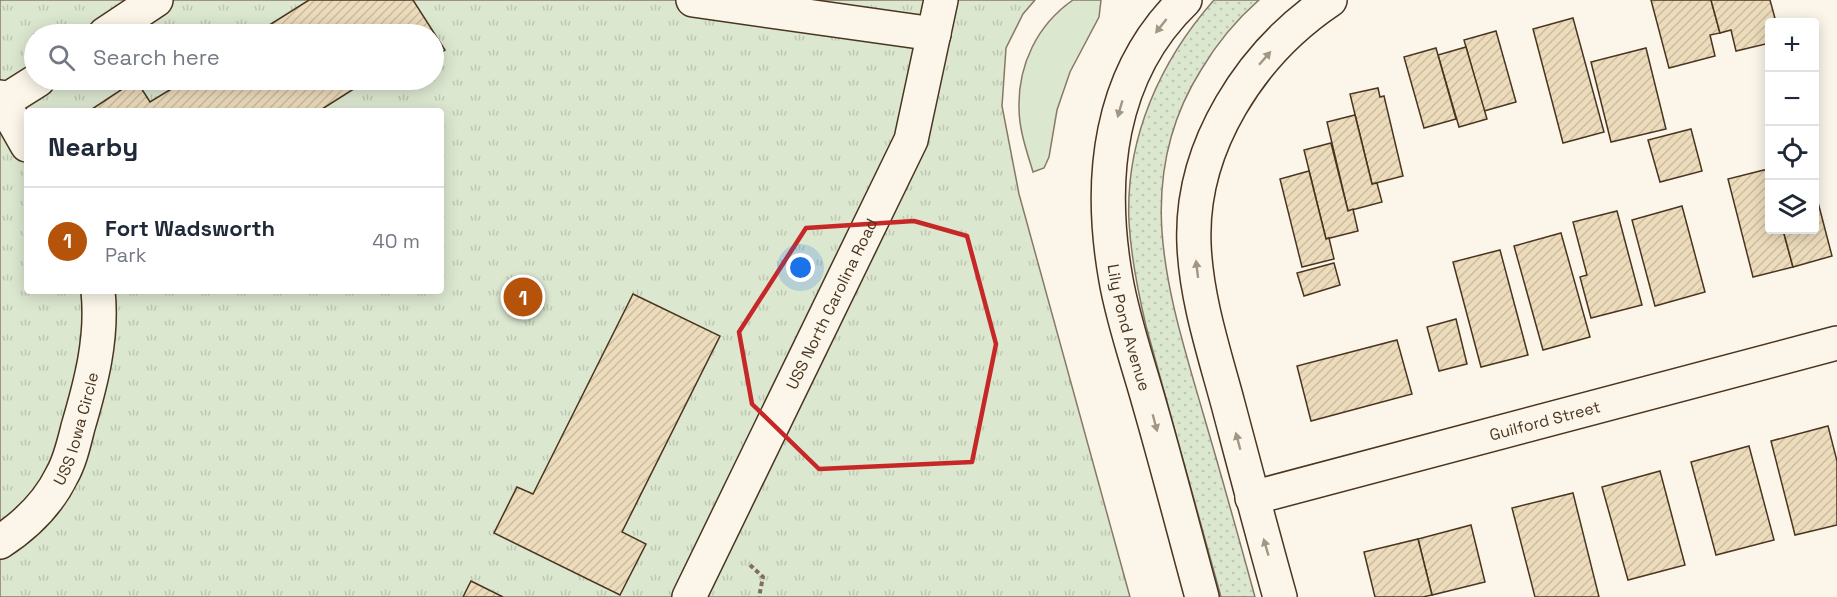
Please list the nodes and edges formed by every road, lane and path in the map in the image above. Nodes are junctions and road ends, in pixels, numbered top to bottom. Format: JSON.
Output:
{"nodes":[{"id":1,"x":156,"y":0,"type":"edge"},
{"id":2,"x":693,"y":0,"type":"edge"},
{"id":3,"x":941,"y":0,"type":"edge"},
{"id":4,"x":1185,"y":0,"type":"edge"},
{"id":5,"x":1330,"y":0,"type":"edge"},
{"id":6,"x":120,"y":24,"type":"edge"},
{"id":7,"x":934,"y":34,"type":"junction"},
{"id":8,"x":24,"y":88,"type":"edge"},
{"id":9,"x":2,"y":100,"type":"edge"},
{"id":10,"x":24,"y":140,"type":"edge"},
{"id":11,"x":98,"y":294,"type":"edge"},
{"id":12,"x":1837,"y":343,"type":"edge"},
{"id":13,"x":1252,"y":498,"type":"junction"},
{"id":14,"x":0,"y":542,"type":"edge"},
{"id":15,"x":744,"y":558,"type":"dead end"},
{"id":16,"x":689,"y":597,"type":"edge"},
{"id":17,"x":759,"y":597,"type":"edge"},
{"id":18,"x":1202,"y":597,"type":"edge"},
{"id":19,"x":1280,"y":597,"type":"edge"}],
"edges":[{"from":1,"to":6,"type":"street"},
{"from":2,"to":7,"type":"street"},
{"from":3,"to":7,"type":"street","name":"USS North Carolina Road"},
{"from":4,"to":18,"type":"street","name":"Lily Pond Avenue","one_way":true},
{"from":13,"to":5,"type":"street","one_way":true},
{"from":7,"to":16,"type":"street","name":"USS North Carolina Road"},
{"from":8,"to":9,"type":"street"},
{"from":9,"to":10,"type":"street"},
{"from":11,"to":14,"type":"street","name":"USS Iowa Circle"},
{"from":12,"to":13,"type":"street","name":"Guilford Street"},
{"from":19,"to":13,"type":"street","one_way":true},
{"from":15,"to":17,"type":"path"}]}
